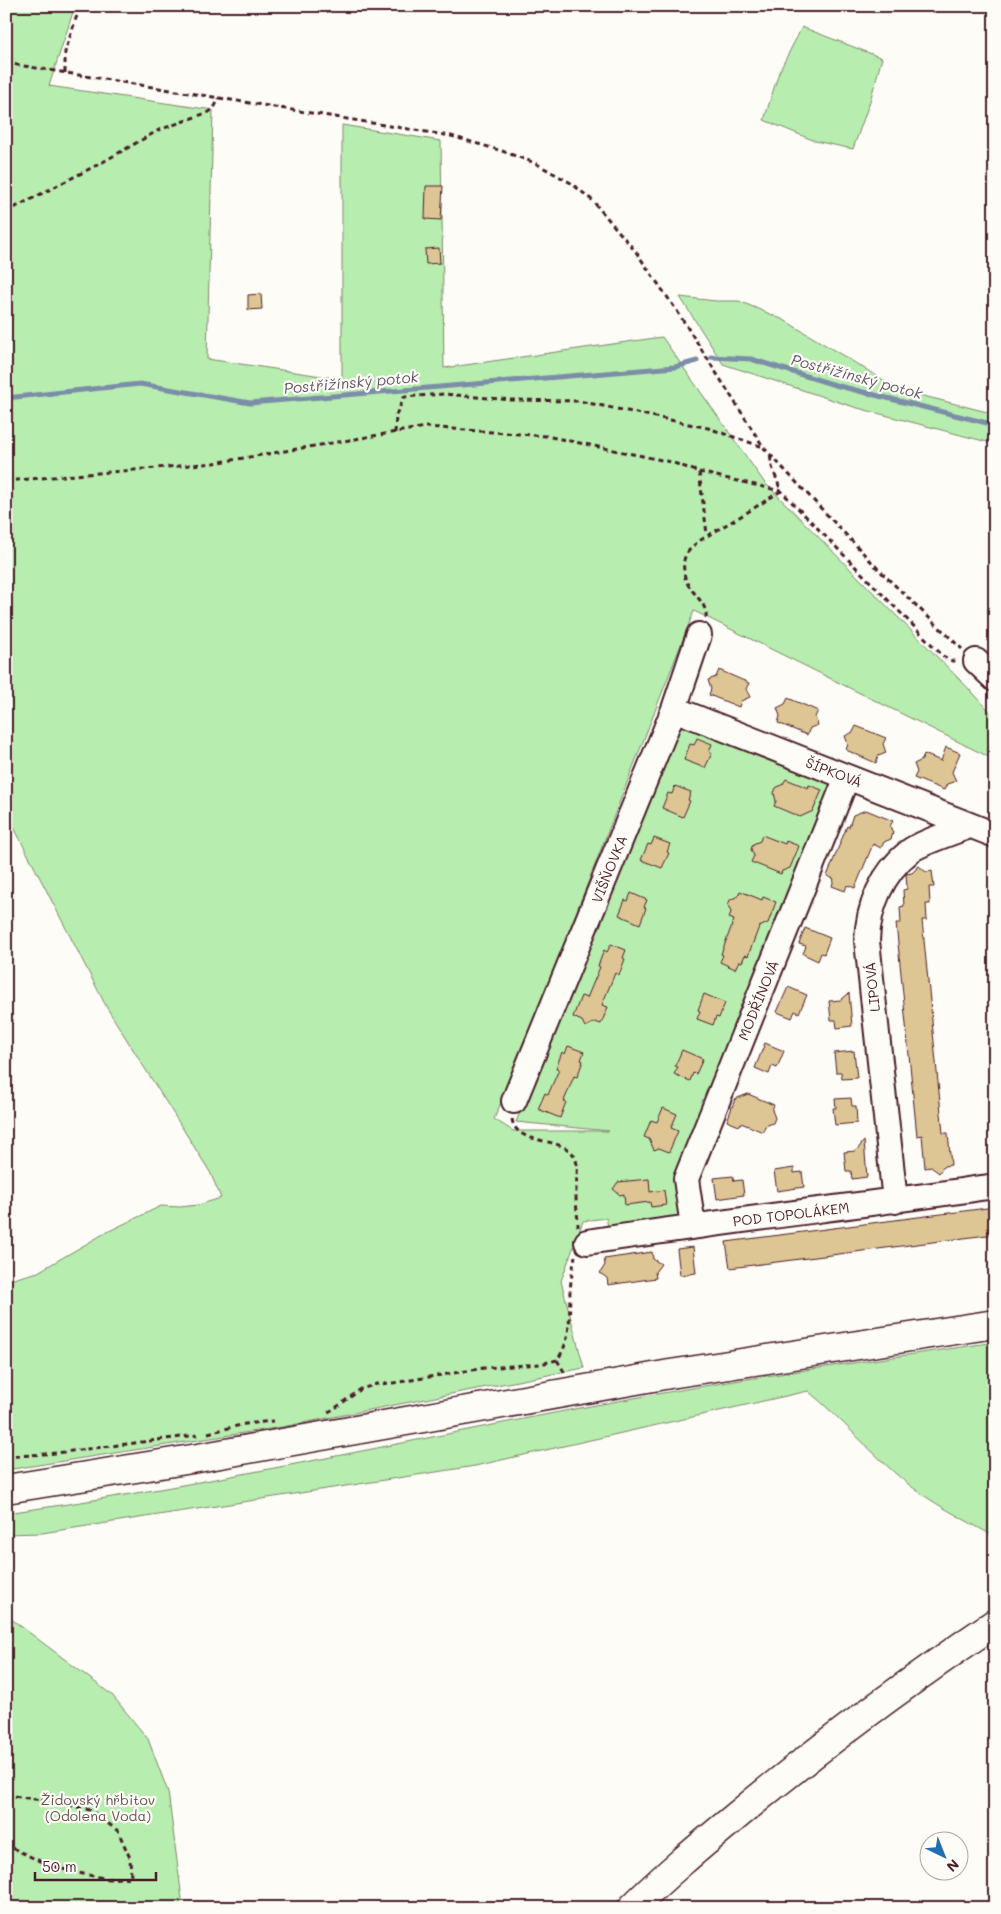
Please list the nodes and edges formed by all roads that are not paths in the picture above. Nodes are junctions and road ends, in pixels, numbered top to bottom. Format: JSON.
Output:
{"nodes":[{"id":1,"x":699,"y":635,"type":"road end"},
{"id":2,"x":976,"y":661,"type":"road end"},
{"id":3,"x":995,"y":679,"type":"edge"},
{"id":4,"x":674,"y":709,"type":"junction"},
{"id":5,"x":847,"y":777,"type":"junction"},
{"id":6,"x":970,"y":826,"type":"junction"},
{"id":7,"x":995,"y":835,"type":"edge"},
{"id":8,"x":514,"y":1101,"type":"road end"},
{"id":9,"x":995,"y":1186,"type":"edge"},
{"id":10,"x":895,"y":1201,"type":"junction"},
{"id":11,"x":693,"y":1226,"type":"junction"},
{"id":12,"x":580,"y":1244,"type":"road end"},
{"id":13,"x":995,"y":1324,"type":"edge"},
{"id":14,"x":6,"y":1489,"type":"edge"},
{"id":15,"x":995,"y":1623,"type":"edge"},
{"id":16,"x":632,"y":1908,"type":"edge"}],
"edges":[{"from":1,"to":4,"type":"street","name":"VIŠŇOVKA"},
{"from":2,"to":3,"type":"street"},
{"from":4,"to":5,"type":"street","name":"ŠÍPKOVÁ"},
{"from":4,"to":8,"type":"street","name":"VIŠŇOVKA"},
{"from":5,"to":6,"type":"street","name":"ŠÍPKOVÁ"},
{"from":5,"to":11,"type":"street","name":"MODŘÍNOVÁ"},
{"from":6,"to":7,"type":"street","name":"ŠÍPKOVÁ"},
{"from":6,"to":10,"type":"street","name":"LIPOVÁ"},
{"from":9,"to":10,"type":"street","name":"POD TOPOLÁKEM"},
{"from":10,"to":11,"type":"street","name":"POD TOPOLÁKEM"},
{"from":11,"to":12,"type":"street","name":"POD TOPOLÁKEM"},
{"from":13,"to":14,"type":"main road"},
{"from":15,"to":16,"type":"main road"}]}
